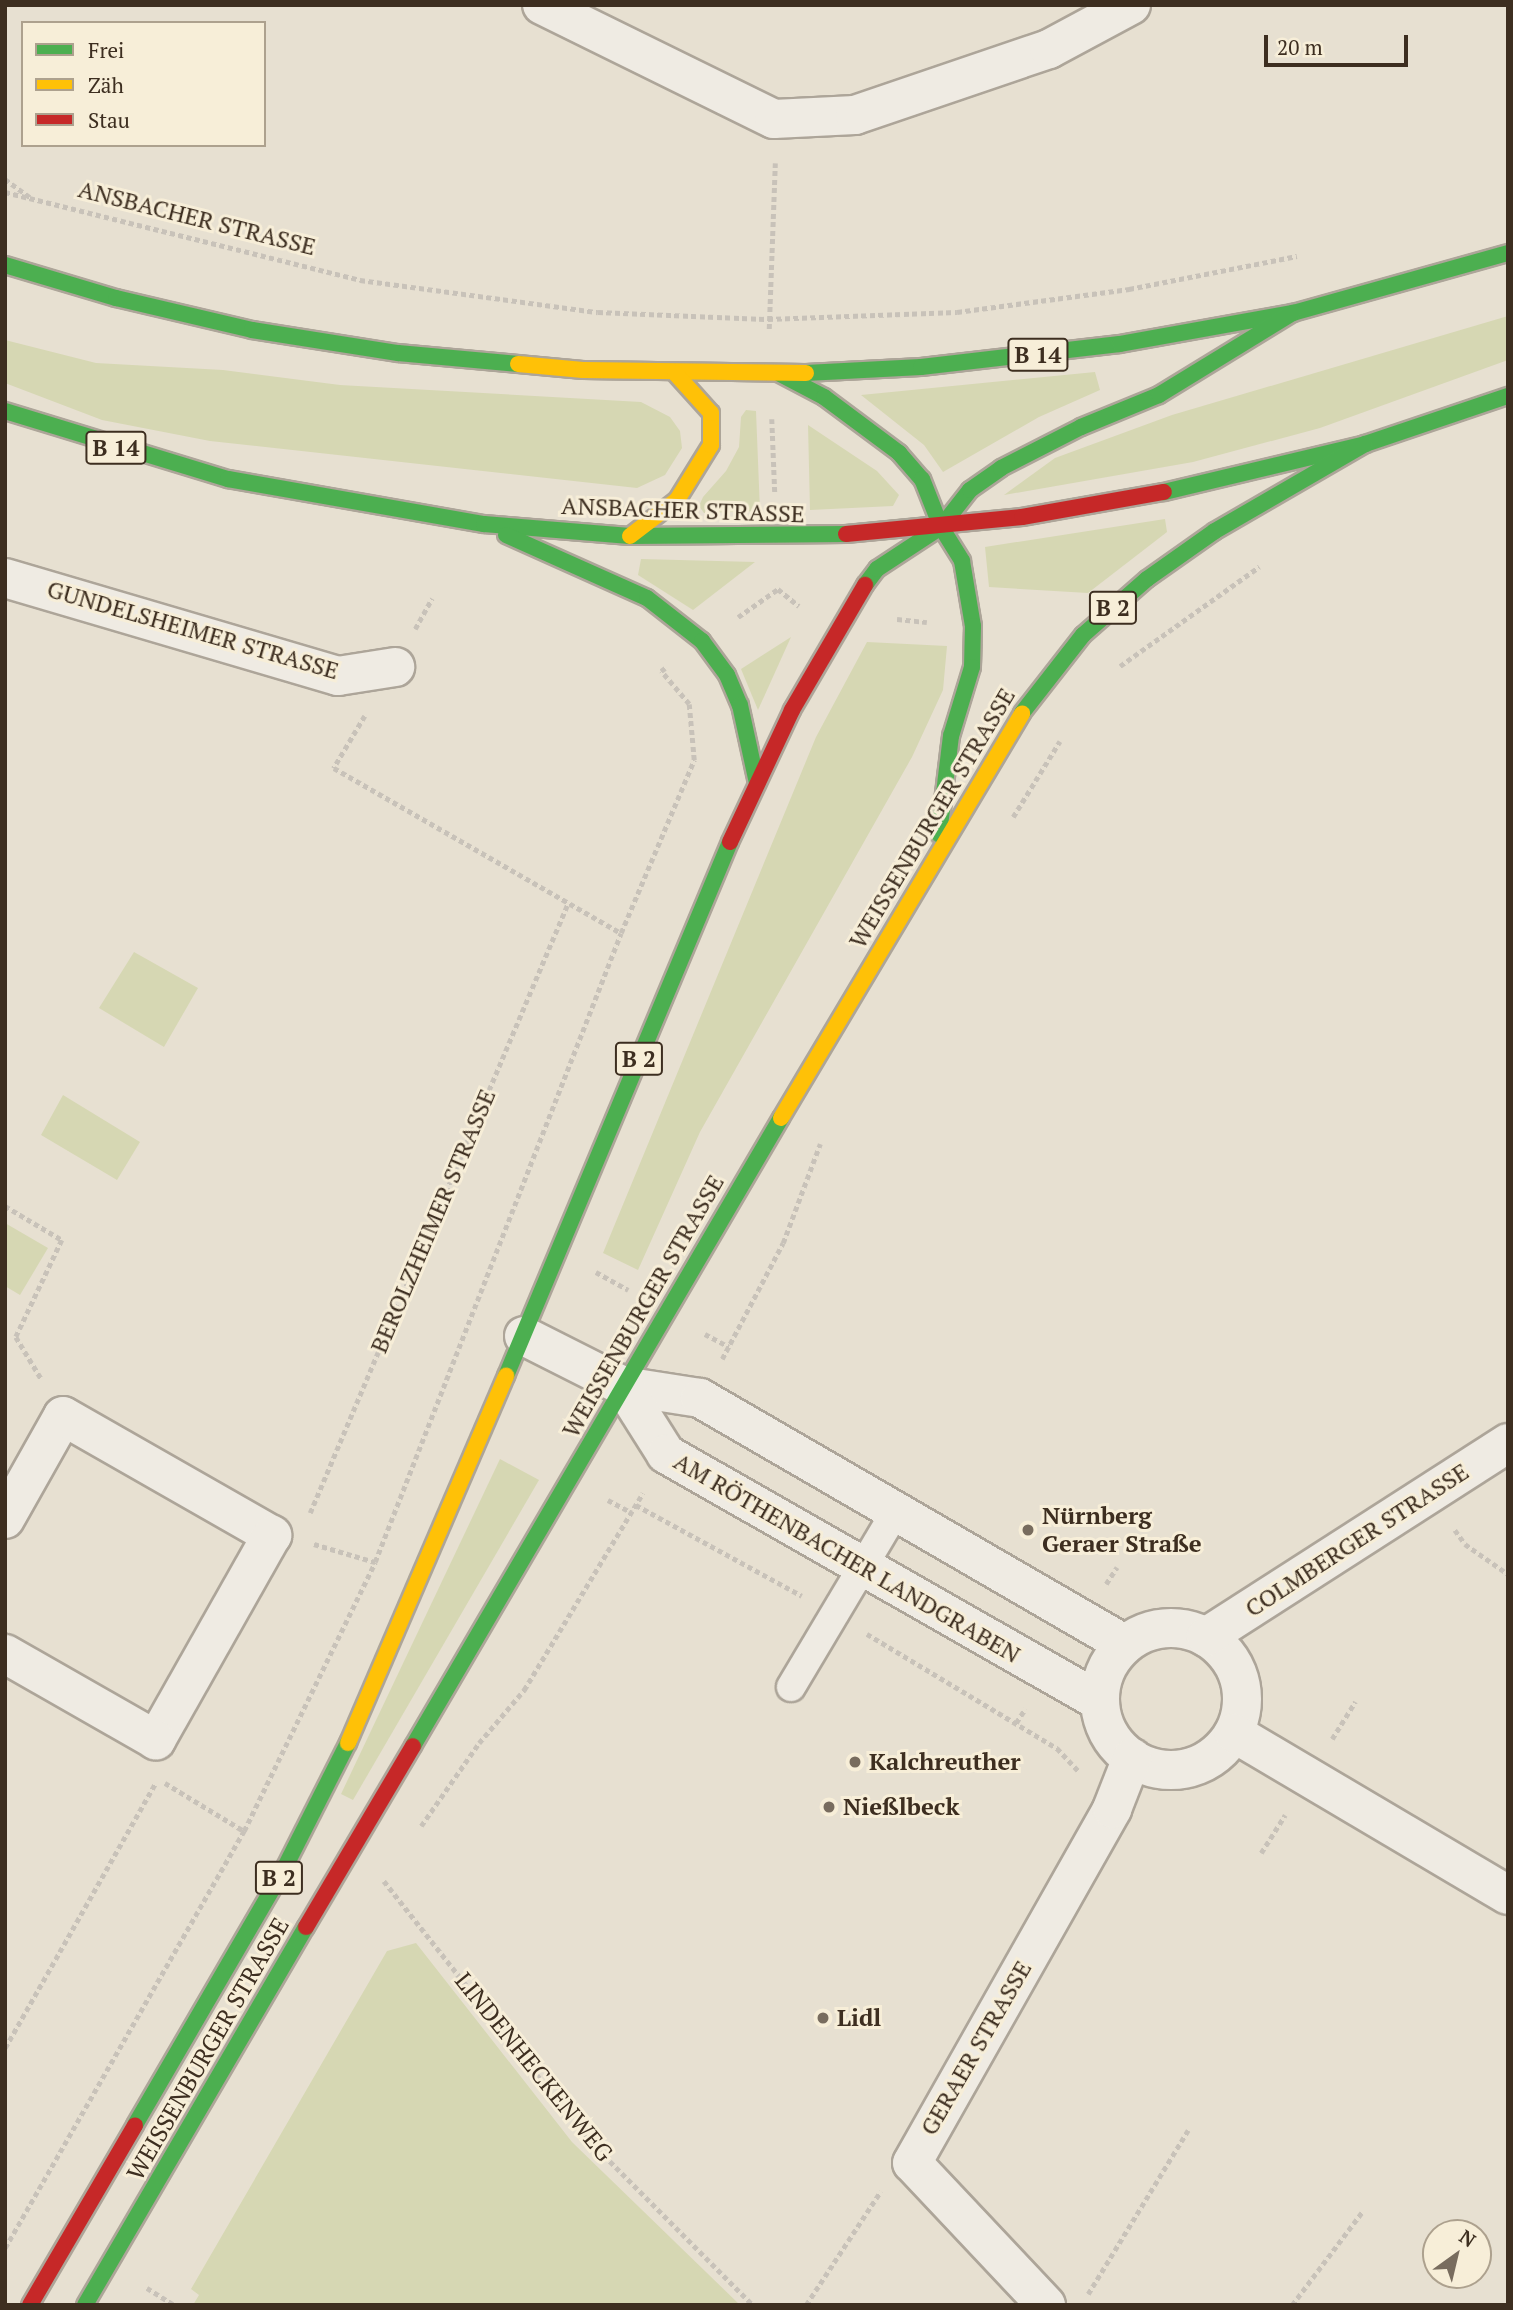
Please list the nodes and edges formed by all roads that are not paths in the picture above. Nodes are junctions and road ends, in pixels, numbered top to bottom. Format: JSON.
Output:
{"nodes":[{"id":1,"x":542,"y":5,"type":"edge"},
{"id":2,"x":1131,"y":5,"type":"edge"},
{"id":3,"x":1508,"y":253,"type":"edge"},
{"id":4,"x":5,"y":265,"type":"edge"},
{"id":5,"x":1293,"y":313,"type":"junction"},
{"id":6,"x":675,"y":373,"type":"junction"},
{"id":7,"x":780,"y":374,"type":"junction"},
{"id":8,"x":1508,"y":396,"type":"edge"},
{"id":9,"x":5,"y":411,"type":"edge"},
{"id":10,"x":1365,"y":444,"type":"junction"},
{"id":11,"x":484,"y":524,"type":"junction"},
{"id":12,"x":941,"y":527,"type":"junction"},
{"id":13,"x":630,"y":536,"type":"junction"},
{"id":14,"x":5,"y":578,"type":"edge"},
{"id":15,"x":395,"y":667,"type":"road end"},
{"id":16,"x":757,"y":783,"type":"junction"},
{"id":17,"x":936,"y":850,"type":"junction"},
{"id":18,"x":524,"y":1336,"type":"junction"},
{"id":19,"x":623,"y":1386,"type":"junction"},
{"id":20,"x":1508,"y":1443,"type":"edge"},
{"id":21,"x":894,"y":1514,"type":"junction"},
{"id":22,"x":5,"y":1519,"type":"edge"},
{"id":23,"x":862,"y":1569,"type":"junction"},
{"id":24,"x":1206,"y":1637,"type":"junction"},
{"id":25,"x":1125,"y":1644,"type":"junction"},
{"id":26,"x":5,"y":1654,"type":"edge"},
{"id":27,"x":791,"y":1687,"type":"dead end"},
{"id":28,"x":1099,"y":1701,"type":"junction"},
{"id":29,"x":1234,"y":1733,"type":"junction"},
{"id":30,"x":1132,"y":1758,"type":"junction"},
{"id":31,"x":1508,"y":1895,"type":"edge"},
{"id":32,"x":1047,"y":2303,"type":"edge"},
{"id":33,"x":30,"y":2305,"type":"edge"},
{"id":34,"x":85,"y":2305,"type":"edge"}],
"edges":[{"from":1,"to":2,"type":"street"},
{"from":3,"to":5,"type":"main road","number":"B 2"},
{"from":4,"to":6,"type":"main road","number":"B 14"},
{"from":5,"to":7,"type":"main road","number":"B 14"},
{"from":5,"to":12,"type":"main road","number":"B 2"},
{"from":6,"to":7,"type":"main road","number":"B 14"},
{"from":6,"to":13,"type":"main road"},
{"from":7,"to":12,"type":"main road"},
{"from":8,"to":10,"type":"main road","number":"B 2"},
{"from":9,"to":11,"type":"main road","name":"ANSBACHER STRASSE","number":"B 14"},
{"from":10,"to":12,"type":"main road","name":"ANSBACHER STRASSE","number":"B 14"},
{"from":10,"to":17,"type":"main road","name":"WEISSENBURGER STRASSE","number":"B 2"},
{"from":11,"to":13,"type":"main road","name":"ANSBACHER STRASSE","number":"B 14"},
{"from":11,"to":16,"type":"main road"},
{"from":12,"to":13,"type":"main road","name":"ANSBACHER STRASSE","number":"B 14"},
{"from":12,"to":16,"type":"main road","name":"WEISSENBURGER STRASSE","number":"B 2"},
{"from":12,"to":17,"type":"main road"},
{"from":14,"to":15,"type":"street","name":"GUNDELSHEIMER STRASSE"},
{"from":16,"to":18,"type":"main road","name":"WEISSENBURGER STRASSE","number":"B 2"},
{"from":17,"to":19,"type":"main road","name":"WEISSENBURGER STRASSE","number":"B 2"},
{"from":18,"to":19,"type":"street"},
{"from":18,"to":33,"type":"main road","name":"WEISSENBURGER STRASSE","number":"B 2"},
{"from":19,"to":21,"type":"street"},
{"from":19,"to":23,"type":"street","name":"AM RÖTHENBACHER LANDGRABEN"},
{"from":19,"to":34,"type":"main road","name":"WEISSENBURGER STRASSE","number":"B 2"},
{"from":20,"to":24,"type":"street","name":"COLMBERGER STRASSE"},
{"from":21,"to":23,"type":"lane"},
{"from":21,"to":25,"type":"street"},
{"from":22,"to":26,"type":"street"},
{"from":23,"to":27,"type":"lane"},
{"from":23,"to":28,"type":"street","name":"AM RÖTHENBACHER LANDGRABEN"},
{"from":24,"to":25,"type":"street"},
{"from":24,"to":29,"type":"street"},
{"from":25,"to":28,"type":"street"},
{"from":28,"to":30,"type":"street"},
{"from":29,"to":30,"type":"street"},
{"from":29,"to":31,"type":"street"},
{"from":30,"to":32,"type":"street","name":"GERAER STRASSE"}]}
